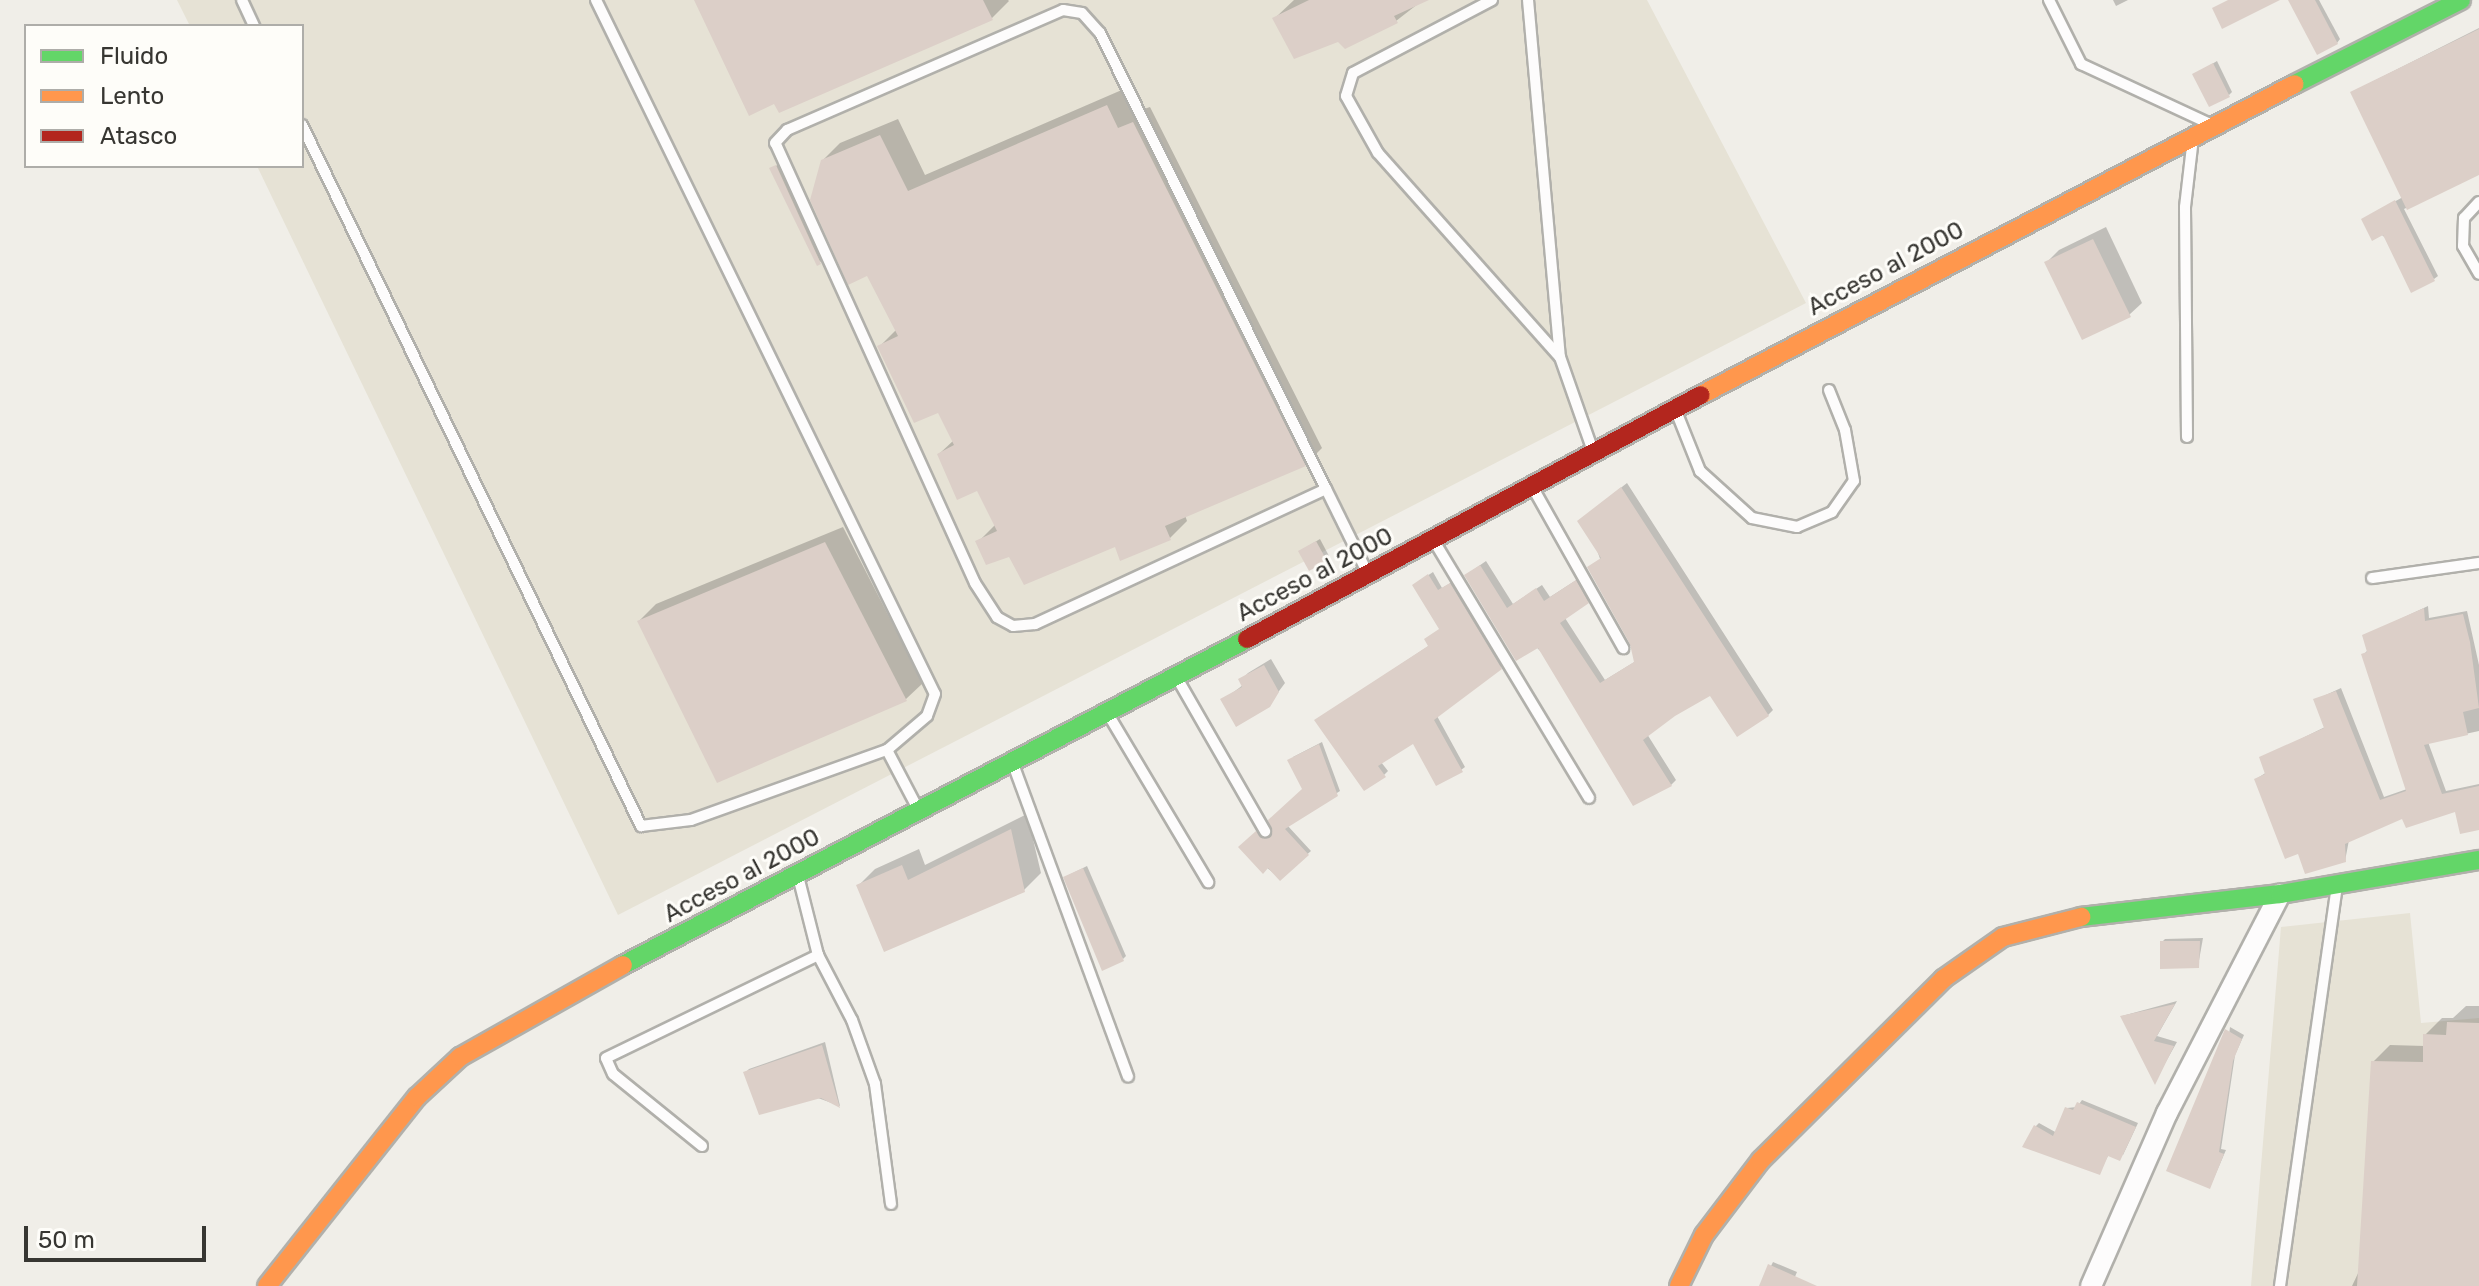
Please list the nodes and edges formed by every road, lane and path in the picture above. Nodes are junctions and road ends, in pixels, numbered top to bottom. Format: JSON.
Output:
{"nodes":[{"id":1,"x":242,"y":0,"type":"edge"},
{"id":2,"x":596,"y":0,"type":"edge"},
{"id":3,"x":1492,"y":0,"type":"edge"},
{"id":4,"x":1528,"y":0,"type":"edge"},
{"id":5,"x":2049,"y":0,"type":"edge"},
{"id":6,"x":2461,"y":0,"type":"edge"},
{"id":7,"x":253,"y":24,"type":"edge"},
{"id":8,"x":2213,"y":126,"type":"junction"},
{"id":9,"x":304,"y":129,"type":"edge"},
{"id":10,"x":2193,"y":136,"type":"junction"},
{"id":11,"x":2479,"y":202,"type":"edge"},
{"id":12,"x":2479,"y":274,"type":"edge"},
{"id":13,"x":1560,"y":357,"type":"junction"},
{"id":14,"x":1829,"y":390,"type":"dead end"},
{"id":15,"x":1676,"y":411,"type":"junction"},
{"id":16,"x":2187,"y":437,"type":"dead end"},
{"id":17,"x":1594,"y":454,"type":"junction"},
{"id":18,"x":1532,"y":486,"type":"junction"},
{"id":19,"x":1326,"y":489,"type":"junction"},
{"id":20,"x":1432,"y":540,"type":"junction"},
{"id":21,"x":2479,"y":563,"type":"edge"},
{"id":22,"x":1368,"y":574,"type":"junction"},
{"id":23,"x":2372,"y":578,"type":"dead end"},
{"id":24,"x":1623,"y":648,"type":"dead end"},
{"id":25,"x":1176,"y":676,"type":"junction"},
{"id":26,"x":1107,"y":712,"type":"junction"},
{"id":27,"x":887,"y":750,"type":"junction"},
{"id":28,"x":1013,"y":762,"type":"junction"},
{"id":29,"x":1589,"y":798,"type":"dead end"},
{"id":30,"x":919,"y":811,"type":"junction"},
{"id":31,"x":1265,"y":831,"type":"dead end"},
{"id":32,"x":2479,"y":860,"type":"edge"},
{"id":33,"x":797,"y":874,"type":"junction"},
{"id":34,"x":1208,"y":882,"type":"dead end"},
{"id":35,"x":2337,"y":885,"type":"junction"},
{"id":36,"x":2280,"y":894,"type":"junction"},
{"id":37,"x":818,"y":955,"type":"junction"},
{"id":38,"x":1128,"y":1077,"type":"dead end"},
{"id":39,"x":702,"y":1146,"type":"dead end"},
{"id":40,"x":891,"y":1204,"type":"dead end"},
{"id":41,"x":267,"y":1286,"type":"edge"},
{"id":42,"x":1679,"y":1286,"type":"edge"},
{"id":43,"x":2091,"y":1286,"type":"edge"},
{"id":44,"x":2280,"y":1286,"type":"edge"}],
"edges":[{"from":1,"to":7,"type":"lane"},
{"from":2,"to":27,"type":"lane"},
{"from":3,"to":13,"type":"lane"},
{"from":4,"to":13,"type":"lane"},
{"from":5,"to":8,"type":"lane"},
{"from":6,"to":8,"type":"street","name":"Acceso al 2000"},
{"from":8,"to":10,"type":"street","name":"Acceso al 2000"},
{"from":9,"to":27,"type":"lane"},
{"from":10,"to":15,"type":"street","name":"Acceso al 2000"},
{"from":10,"to":16,"type":"lane"},
{"from":11,"to":12,"type":"lane"},
{"from":13,"to":17,"type":"lane"},
{"from":14,"to":15,"type":"lane"},
{"from":15,"to":17,"type":"street","name":"Acceso al 2000"},
{"from":17,"to":18,"type":"street","name":"Acceso al 2000"},
{"from":18,"to":20,"type":"street","name":"Acceso al 2000"},
{"from":18,"to":24,"type":"lane"},
{"from":19,"to":19,"type":"lane"},
{"from":19,"to":22,"type":"lane"},
{"from":20,"to":22,"type":"street","name":"Acceso al 2000"},
{"from":20,"to":29,"type":"lane"},
{"from":21,"to":23,"type":"lane"},
{"from":22,"to":25,"type":"street","name":"Acceso al 2000"},
{"from":25,"to":26,"type":"street","name":"Acceso al 2000"},
{"from":25,"to":31,"type":"lane"},
{"from":26,"to":28,"type":"street","name":"Acceso al 2000"},
{"from":26,"to":34,"type":"lane"},
{"from":27,"to":30,"type":"lane"},
{"from":28,"to":30,"type":"street","name":"Acceso al 2000"},
{"from":28,"to":38,"type":"lane"},
{"from":30,"to":33,"type":"street","name":"Acceso al 2000"},
{"from":32,"to":35,"type":"street"},
{"from":33,"to":37,"type":"lane"},
{"from":33,"to":41,"type":"street","name":"Acceso al 2000"},
{"from":35,"to":36,"type":"street"},
{"from":35,"to":44,"type":"lane"},
{"from":36,"to":42,"type":"street"},
{"from":36,"to":43,"type":"street"},
{"from":37,"to":39,"type":"lane"},
{"from":37,"to":40,"type":"lane"}]}
